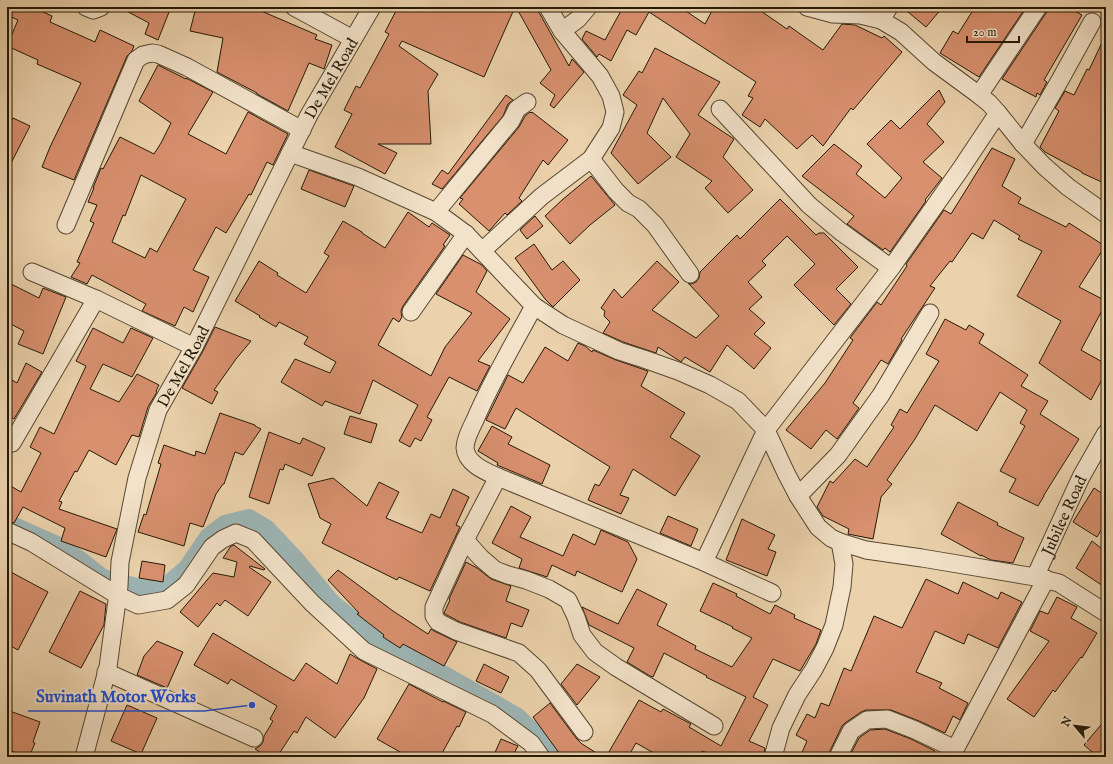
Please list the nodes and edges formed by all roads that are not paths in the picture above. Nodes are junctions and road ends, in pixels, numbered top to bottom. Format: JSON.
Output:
{"nodes":[{"id":1,"x":86,"y":7,"type":"edge"},
{"id":2,"x":101,"y":7,"type":"edge"},
{"id":3,"x":294,"y":7,"type":"edge"},
{"id":4,"x":372,"y":7,"type":"edge"},
{"id":5,"x":548,"y":7,"type":"edge"},
{"id":6,"x":588,"y":7,"type":"edge"},
{"id":7,"x":807,"y":7,"type":"edge"},
{"id":8,"x":1038,"y":7,"type":"edge"},
{"id":9,"x":885,"y":14,"type":"edge"},
{"id":10,"x":1092,"y":22,"type":"dead end"},
{"id":11,"x":562,"y":31,"type":"junction"},
{"id":12,"x":353,"y":39,"type":"junction"},
{"id":13,"x":979,"y":95,"type":"junction"},
{"id":14,"x":527,"y":102,"type":"dead end"},
{"id":15,"x":720,"y":109,"type":"dead end"},
{"id":16,"x":998,"y":113,"type":"junction"},
{"id":17,"x":302,"y":130,"type":"junction"},
{"id":18,"x":1022,"y":144,"type":"junction"},
{"id":19,"x":290,"y":152,"type":"junction"},
{"id":20,"x":591,"y":159,"type":"junction"},
{"id":21,"x":436,"y":212,"type":"junction"},
{"id":22,"x":1106,"y":214,"type":"edge"},
{"id":23,"x":66,"y":225,"type":"dead end"},
{"id":24,"x":466,"y":234,"type":"junction"},
{"id":25,"x":482,"y":251,"type":"junction"},
{"id":26,"x":891,"y":268,"type":"junction"},
{"id":27,"x":32,"y":272,"type":"dead end"},
{"id":28,"x":690,"y":274,"type":"dead end"},
{"id":29,"x":96,"y":299,"type":"junction"},
{"id":30,"x":534,"y":306,"type":"junction"},
{"id":31,"x":411,"y":312,"type":"dead end"},
{"id":32,"x":930,"y":313,"type":"dead end"},
{"id":33,"x":194,"y":347,"type":"junction"},
{"id":34,"x":766,"y":430,"type":"junction"},
{"id":35,"x":1106,"y":433,"type":"edge"},
{"id":36,"x":12,"y":443,"type":"dead end"},
{"id":37,"x":498,"y":477,"type":"junction"},
{"id":38,"x":798,"y":496,"type":"junction"},
{"id":39,"x":7,"y":531,"type":"edge"},
{"id":40,"x":465,"y":540,"type":"junction"},
{"id":41,"x":840,"y":542,"type":"junction"},
{"id":42,"x":704,"y":562,"type":"junction"},
{"id":43,"x":1040,"y":578,"type":"junction"},
{"id":44,"x":118,"y":591,"type":"junction"},
{"id":45,"x":772,"y":593,"type":"dead end"},
{"id":46,"x":1106,"y":613,"type":"edge"},
{"id":47,"x":106,"y":672,"type":"junction"},
{"id":48,"x":714,"y":726,"type":"dead end"},
{"id":49,"x":584,"y":732,"type":"dead end"},
{"id":50,"x":254,"y":738,"type":"dead end"},
{"id":51,"x":953,"y":753,"type":"edge"},
{"id":52,"x":84,"y":757,"type":"edge"},
{"id":53,"x":542,"y":757,"type":"edge"},
{"id":54,"x":773,"y":757,"type":"edge"},
{"id":55,"x":838,"y":757,"type":"edge"}],
"edges":[{"from":1,"to":2,"type":"street"},
{"from":3,"to":12,"type":"street"},
{"from":4,"to":12,"type":"street","name":"De Mel Road"},
{"from":5,"to":11,"type":"street"},
{"from":6,"to":11,"type":"street"},
{"from":7,"to":9,"type":"street"},
{"from":8,"to":13,"type":"street"},
{"from":9,"to":13,"type":"street"},
{"from":10,"to":18,"type":"street"},
{"from":11,"to":20,"type":"street"},
{"from":12,"to":17,"type":"street","name":"De Mel Road"},
{"from":13,"to":16,"type":"street"},
{"from":14,"to":21,"type":"street"},
{"from":15,"to":26,"type":"street"},
{"from":16,"to":18,"type":"street"},
{"from":16,"to":26,"type":"street"},
{"from":17,"to":19,"type":"street","name":"De Mel Road"},
{"from":17,"to":23,"type":"street"},
{"from":18,"to":22,"type":"street"},
{"from":19,"to":21,"type":"street"},
{"from":19,"to":33,"type":"street","name":"De Mel Road"},
{"from":20,"to":25,"type":"street"},
{"from":20,"to":28,"type":"street"},
{"from":21,"to":24,"type":"street"},
{"from":24,"to":25,"type":"street"},
{"from":24,"to":31,"type":"street"},
{"from":25,"to":30,"type":"street"},
{"from":26,"to":34,"type":"street"},
{"from":27,"to":29,"type":"street"},
{"from":29,"to":33,"type":"street"},
{"from":29,"to":36,"type":"street"},
{"from":30,"to":34,"type":"street"},
{"from":30,"to":37,"type":"street"},
{"from":32,"to":38,"type":"street"},
{"from":33,"to":44,"type":"street","name":"De Mel Road"},
{"from":34,"to":38,"type":"street"},
{"from":34,"to":42,"type":"street"},
{"from":35,"to":43,"type":"street","name":"Jubilee Road"},
{"from":37,"to":40,"type":"street"},
{"from":37,"to":42,"type":"street"},
{"from":38,"to":41,"type":"street"},
{"from":39,"to":44,"type":"street"},
{"from":40,"to":48,"type":"street"},
{"from":40,"to":49,"type":"street"},
{"from":41,"to":43,"type":"street"},
{"from":41,"to":54,"type":"street"},
{"from":42,"to":45,"type":"street"},
{"from":43,"to":46,"type":"street"},
{"from":43,"to":51,"type":"street","name":"Jubilee Road"},
{"from":44,"to":47,"type":"street","name":"De Mel Road"},
{"from":44,"to":53,"type":"street"},
{"from":47,"to":50,"type":"street"},
{"from":47,"to":52,"type":"street","name":"De Mel Road"},
{"from":51,"to":55,"type":"street"}]}
